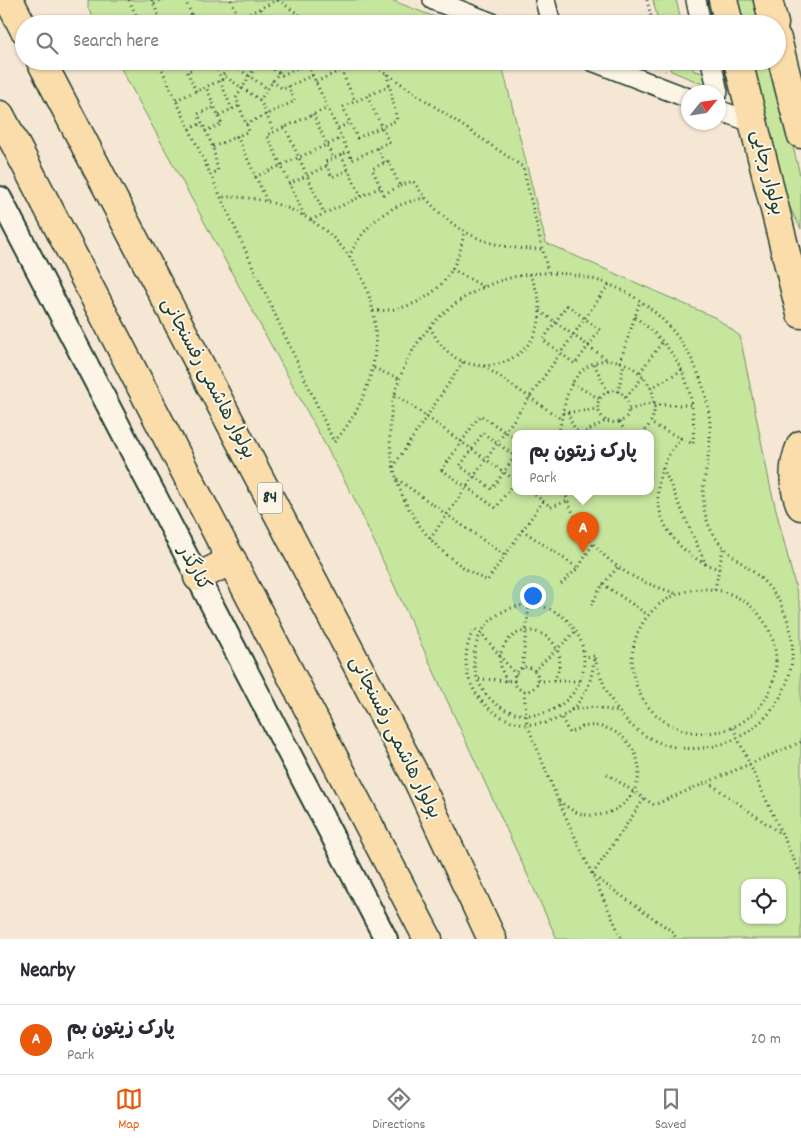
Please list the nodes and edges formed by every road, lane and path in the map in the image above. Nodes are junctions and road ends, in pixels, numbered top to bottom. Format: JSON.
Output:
{"nodes":[{"id":1,"x":9,"y":0,"type":"edge"},
{"id":2,"x":129,"y":0,"type":"edge"},
{"id":3,"x":152,"y":0,"type":"edge"},
{"id":4,"x":163,"y":0,"type":"edge"},
{"id":5,"x":185,"y":0,"type":"edge"},
{"id":6,"x":231,"y":0,"type":"edge"},
{"id":7,"x":278,"y":0,"type":"edge"},
{"id":8,"x":433,"y":0,"type":"edge"},
{"id":9,"x":544,"y":0,"type":"edge"},
{"id":10,"x":647,"y":0,"type":"edge"},
{"id":11,"x":696,"y":0,"type":"edge"},
{"id":12,"x":723,"y":0,"type":"edge"},
{"id":13,"x":768,"y":0,"type":"edge"},
{"id":14,"x":154,"y":4,"type":"junction"},
{"id":15,"x":260,"y":9,"type":"junction"},
{"id":16,"x":17,"y":15,"type":"edge"},
{"id":17,"x":136,"y":15,"type":"edge"},
{"id":18,"x":158,"y":15,"type":"edge"},
{"id":19,"x":192,"y":15,"type":"edge"},
{"id":20,"x":238,"y":15,"type":"edge"},
{"id":21,"x":247,"y":15,"type":"edge"},
{"id":22,"x":262,"y":15,"type":"edge"},
{"id":23,"x":300,"y":15,"type":"edge"},
{"id":24,"x":471,"y":15,"type":"edge"},
{"id":25,"x":548,"y":15,"type":"edge"},
{"id":26,"x":651,"y":15,"type":"edge"},
{"id":27,"x":700,"y":15,"type":"edge"},
{"id":28,"x":727,"y":15,"type":"edge"},
{"id":29,"x":772,"y":15,"type":"edge"},
{"id":30,"x":46,"y":70,"type":"edge"},
{"id":31,"x":162,"y":70,"type":"edge"},
{"id":32,"x":191,"y":70,"type":"edge"},
{"id":33,"x":217,"y":70,"type":"edge"},
{"id":34,"x":227,"y":70,"type":"edge"},
{"id":35,"x":241,"y":70,"type":"edge"},
{"id":36,"x":254,"y":70,"type":"edge"},
{"id":37,"x":274,"y":70,"type":"edge"},
{"id":38,"x":280,"y":70,"type":"edge"},
{"id":39,"x":292,"y":70,"type":"edge"},
{"id":40,"x":310,"y":70,"type":"edge"},
{"id":41,"x":330,"y":70,"type":"edge"},
{"id":42,"x":341,"y":70,"type":"joint"},
{"id":43,"x":381,"y":70,"type":"edge"},
{"id":44,"x":615,"y":70,"type":"edge"},
{"id":45,"x":713,"y":70,"type":"edge"},
{"id":46,"x":740,"y":70,"type":"edge"},
{"id":47,"x":785,"y":70,"type":"edge"},
{"id":48,"x":278,"y":73,"type":"junction"},
{"id":49,"x":332,"y":74,"type":"junction"},
{"id":50,"x":387,"y":74,"type":"junction"},
{"id":51,"x":313,"y":75,"type":"junction"},
{"id":52,"x":250,"y":77,"type":"junction"},
{"id":53,"x":227,"y":78,"type":"junction"},
{"id":54,"x":221,"y":80,"type":"junction"},
{"id":55,"x":272,"y":81,"type":"junction"},
{"id":56,"x":316,"y":82,"type":"junction"},
{"id":57,"x":716,"y":85,"type":"edge"},
{"id":58,"x":288,"y":86,"type":"junction"},
{"id":59,"x":389,"y":86,"type":"junction"},
{"id":60,"x":206,"y":87,"type":"junction"},
{"id":61,"x":242,"y":88,"type":"junction"},
{"id":62,"x":268,"y":89,"type":"junction"},
{"id":63,"x":196,"y":91,"type":"junction"},
{"id":64,"x":681,"y":95,"type":"edge"},
{"id":65,"x":367,"y":96,"type":"junction"},
{"id":66,"x":176,"y":100,"type":"junction"},
{"id":67,"x":260,"y":100,"type":"junction"},
{"id":68,"x":355,"y":101,"type":"junction"},
{"id":69,"x":214,"y":106,"type":"junction"},
{"id":70,"x":239,"y":106,"type":"junction"},
{"id":71,"x":328,"y":108,"type":"junction"},
{"id":72,"x":232,"y":109,"type":"junction"},
{"id":73,"x":726,"y":113,"type":"edge"},
{"id":74,"x":313,"y":114,"type":"junction"},
{"id":75,"x":0,"y":115,"type":"edge"},
{"id":76,"x":218,"y":115,"type":"junction"},
{"id":77,"x":266,"y":115,"type":"junction"},
{"id":78,"x":202,"y":123,"type":"junction"},
{"id":79,"x":350,"y":123,"type":"junction"},
{"id":80,"x":754,"y":123,"type":"junction"},
{"id":81,"x":246,"y":124,"type":"junction"},
{"id":82,"x":382,"y":126,"type":"junction"},
{"id":83,"x":285,"y":127,"type":"junction"},
{"id":84,"x":189,"y":128,"type":"junction"},
{"id":85,"x":338,"y":128,"type":"junction"},
{"id":86,"x":205,"y":132,"type":"junction"},
{"id":87,"x":274,"y":132,"type":"junction"},
{"id":88,"x":801,"y":134,"type":"edge"},
{"id":89,"x":237,"y":136,"type":"junction"},
{"id":90,"x":342,"y":138,"type":"junction"},
{"id":91,"x":327,"y":144,"type":"junction"},
{"id":92,"x":212,"y":147,"type":"junction"},
{"id":93,"x":377,"y":148,"type":"junction"},
{"id":94,"x":348,"y":152,"type":"junction"},
{"id":95,"x":341,"y":155,"type":"junction"},
{"id":96,"x":298,"y":157,"type":"junction"},
{"id":97,"x":333,"y":158,"type":"junction"},
{"id":98,"x":352,"y":160,"type":"junction"},
{"id":99,"x":345,"y":163,"type":"junction"},
{"id":100,"x":384,"y":163,"type":"junction"},
{"id":101,"x":281,"y":165,"type":"junction"},
{"id":102,"x":327,"y":166,"type":"junction"},
{"id":103,"x":348,"y":170,"type":"junction"},
{"id":104,"x":210,"y":175,"type":"junction"},
{"id":105,"x":307,"y":176,"type":"junction"},
{"id":106,"x":256,"y":177,"type":"junction"},
{"id":107,"x":289,"y":184,"type":"junction"},
{"id":108,"x":400,"y":186,"type":"junction"},
{"id":109,"x":381,"y":187,"type":"junction"},
{"id":110,"x":361,"y":196,"type":"junction"},
{"id":111,"x":221,"y":197,"type":"junction"},
{"id":112,"x":0,"y":198,"type":"edge"},
{"id":113,"x":424,"y":198,"type":"junction"},
{"id":114,"x":267,"y":201,"type":"junction"},
{"id":115,"x":324,"y":213,"type":"junction"},
{"id":116,"x":304,"y":216,"type":"junction"},
{"id":117,"x":310,"y":220,"type":"junction"},
{"id":118,"x":464,"y":232,"type":"junction"},
{"id":119,"x":543,"y":249,"type":"junction"},
{"id":120,"x":350,"y":257,"type":"junction"},
{"id":121,"x":452,"y":269,"type":"junction"},
{"id":122,"x":548,"y":272,"type":"junction"},
{"id":123,"x":529,"y":274,"type":"junction"},
{"id":124,"x":609,"y":284,"type":"junction"},
{"id":125,"x":484,"y":286,"type":"junction"},
{"id":126,"x":640,"y":301,"type":"junction"},
{"id":127,"x":800,"y":309,"type":"edge"},
{"id":128,"x":373,"y":311,"type":"junction"},
{"id":129,"x":540,"y":311,"type":"junction"},
{"id":130,"x":635,"y":317,"type":"junction"},
{"id":131,"x":585,"y":318,"type":"junction"},
{"id":132,"x":555,"y":322,"type":"junction"},
{"id":133,"x":430,"y":327,"type":"junction"},
{"id":134,"x":573,"y":335,"type":"junction"},
{"id":135,"x":663,"y":341,"type":"junction"},
{"id":136,"x":588,"y":346,"type":"junction"},
{"id":137,"x":560,"y":353,"type":"junction"},
{"id":138,"x":609,"y":361,"type":"junction"},
{"id":139,"x":463,"y":362,"type":"junction"},
{"id":140,"x":622,"y":362,"type":"junction"},
{"id":141,"x":594,"y":364,"type":"junction"},
{"id":142,"x":484,"y":366,"type":"junction"},
{"id":143,"x":374,"y":368,"type":"junction"},
{"id":144,"x":682,"y":370,"type":"junction"},
{"id":145,"x":640,"y":372,"type":"junction"},
{"id":146,"x":644,"y":376,"type":"junction"},
{"id":147,"x":399,"y":378,"type":"junction"},
{"id":148,"x":572,"y":383,"type":"junction"},
{"id":149,"x":651,"y":388,"type":"junction"},
{"id":150,"x":608,"y":392,"type":"junction"},
{"id":151,"x":618,"y":392,"type":"junction"},
{"id":152,"x":395,"y":394,"type":"junction"},
{"id":153,"x":530,"y":397,"type":"junction"},
{"id":154,"x":626,"y":397,"type":"junction"},
{"id":155,"x":600,"y":399,"type":"junction"},
{"id":156,"x":654,"y":403,"type":"junction"},
{"id":157,"x":692,"y":404,"type":"junction"},
{"id":158,"x":598,"y":409,"type":"junction"},
{"id":159,"x":629,"y":410,"type":"junction"},
{"id":160,"x":568,"y":412,"type":"junction"},
{"id":161,"x":563,"y":413,"type":"junction"},
{"id":162,"x":427,"y":417,"type":"junction"},
{"id":163,"x":561,"y":419,"type":"junction"},
{"id":164,"x":606,"y":421,"type":"junction"},
{"id":165,"x":620,"y":422,"type":"junction"},
{"id":166,"x":650,"y":423,"type":"junction"},
{"id":167,"x":560,"y":430,"type":"edge"},
{"id":168,"x":577,"y":430,"type":"edge"},
{"id":169,"x":588,"y":430,"type":"edge"},
{"id":170,"x":624,"y":430,"type":"edge"},
{"id":171,"x":645,"y":430,"type":"edge"},
{"id":172,"x":505,"y":432,"type":"junction"},
{"id":173,"x":512,"y":437,"type":"edge"},
{"id":174,"x":681,"y":438,"type":"junction"},
{"id":175,"x":461,"y":442,"type":"junction"},
{"id":176,"x":498,"y":444,"type":"junction"},
{"id":177,"x":801,"y":446,"type":"edge"},
{"id":178,"x":472,"y":450,"type":"junction"},
{"id":179,"x":512,"y":454,"type":"edge"},
{"id":180,"x":486,"y":460,"type":"junction"},
{"id":181,"x":512,"y":460,"type":"edge"},
{"id":182,"x":394,"y":467,"type":"junction"},
{"id":183,"x":662,"y":468,"type":"junction"},
{"id":184,"x":504,"y":472,"type":"junction"},
{"id":185,"x":474,"y":476,"type":"junction"},
{"id":186,"x":512,"y":478,"type":"edge"},
{"id":187,"x":397,"y":479,"type":"junction"},
{"id":188,"x":512,"y":484,"type":"edge"},
{"id":189,"x":467,"y":487,"type":"junction"},
{"id":190,"x":536,"y":495,"type":"edge"},
{"id":191,"x":565,"y":495,"type":"edge"},
{"id":192,"x":543,"y":500,"type":"junction"},
{"id":193,"x":567,"y":501,"type":"junction"},
{"id":194,"x":801,"y":506,"type":"edge"},
{"id":195,"x":447,"y":515,"type":"junction"},
{"id":196,"x":522,"y":530,"type":"junction"},
{"id":197,"x":430,"y":539,"type":"junction"},
{"id":198,"x":593,"y":544,"type":"junction"},
{"id":199,"x":723,"y":549,"type":"junction"},
{"id":200,"x":504,"y":555,"type":"junction"},
{"id":201,"x":232,"y":560,"type":"junction"},
{"id":202,"x":706,"y":565,"type":"junction"},
{"id":203,"x":578,"y":568,"type":"junction"},
{"id":204,"x":618,"y":568,"type":"junction"},
{"id":205,"x":719,"y":569,"type":"junction"},
{"id":206,"x":198,"y":578,"type":"junction"},
{"id":207,"x":561,"y":584,"type":"dead end"},
{"id":208,"x":603,"y":584,"type":"junction"},
{"id":209,"x":715,"y":589,"type":"junction"},
{"id":210,"x":676,"y":594,"type":"junction"},
{"id":211,"x":529,"y":605,"type":"junction"},
{"id":212,"x":591,"y":605,"type":"dead end"},
{"id":213,"x":648,"y":615,"type":"junction"},
{"id":214,"x":526,"y":631,"type":"junction"},
{"id":215,"x":576,"y":631,"type":"junction"},
{"id":216,"x":481,"y":633,"type":"junction"},
{"id":217,"x":558,"y":649,"type":"junction"},
{"id":218,"x":500,"y":656,"type":"junction"},
{"id":219,"x":584,"y":656,"type":"junction"},
{"id":220,"x":594,"y":656,"type":"junction"},
{"id":221,"x":522,"y":669,"type":"junction"},
{"id":222,"x":534,"y":671,"type":"junction"},
{"id":223,"x":516,"y":675,"type":"junction"},
{"id":224,"x":478,"y":679,"type":"junction"},
{"id":225,"x":553,"y":680,"type":"junction"},
{"id":226,"x":507,"y":681,"type":"junction"},
{"id":227,"x":538,"y":681,"type":"junction"},
{"id":228,"x":580,"y":681,"type":"junction"},
{"id":229,"x":515,"y":682,"type":"junction"},
{"id":230,"x":524,"y":691,"type":"junction"},
{"id":231,"x":568,"y":712,"type":"junction"},
{"id":232,"x":620,"y":712,"type":"junction"},
{"id":233,"x":526,"y":714,"type":"junction"},
{"id":234,"x":561,"y":716,"type":"junction"},
{"id":235,"x":527,"y":724,"type":"junction"},
{"id":236,"x":733,"y":728,"type":"junction"},
{"id":237,"x":738,"y":738,"type":"junction"},
{"id":238,"x":801,"y":742,"type":"edge"},
{"id":239,"x":750,"y":764,"type":"junction"},
{"id":240,"x":607,"y":774,"type":"dead end"},
{"id":241,"x":708,"y":782,"type":"junction"},
{"id":242,"x":633,"y":791,"type":"junction"},
{"id":243,"x":644,"y":798,"type":"junction"},
{"id":244,"x":558,"y":800,"type":"junction"},
{"id":245,"x":782,"y":835,"type":"junction"},
{"id":246,"x":592,"y":875,"type":"junction"},
{"id":247,"x":801,"y":876,"type":"edge"},
{"id":248,"x":386,"y":939,"type":"edge"},
{"id":249,"x":428,"y":939,"type":"edge"},
{"id":250,"x":492,"y":939,"type":"edge"},
{"id":251,"x":622,"y":939,"type":"edge"},
{"id":252,"x":676,"y":939,"type":"edge"}],
"edges":[{"from":1,"to":16,"type":"main road"},
{"from":2,"to":17,"type":"path"},
{"from":3,"to":14,"type":"path"},
{"from":4,"to":14,"type":"path"},
{"from":5,"to":19,"type":"path"},
{"from":6,"to":20,"type":"path"},
{"from":7,"to":15,"type":"path"},
{"from":7,"to":23,"type":"path"},
{"from":8,"to":24,"type":"street"},
{"from":9,"to":25,"type":"street"},
{"from":10,"to":26,"type":"path"},
{"from":11,"to":27,"type":"street"},
{"from":12,"to":28,"type":"main road"},
{"from":13,"to":29,"type":"main road"},
{"from":14,"to":18,"type":"path"},
{"from":15,"to":21,"type":"path"},
{"from":15,"to":22,"type":"path"},
{"from":30,"to":250,"type":"main road","name":"بولوار هاشمی رفسنجانی","number":"84"},
{"from":31,"to":66,"type":"path"},
{"from":32,"to":63,"type":"path"},
{"from":33,"to":54,"type":"path"},
{"from":34,"to":53,"type":"path"},
{"from":35,"to":52,"type":"path"},
{"from":36,"to":52,"type":"path"},
{"from":37,"to":48,"type":"path"},
{"from":38,"to":48,"type":"path"},
{"from":39,"to":48,"type":"path"},
{"from":40,"to":51,"type":"path"},
{"from":41,"to":49,"type":"path"},
{"from":42,"to":49,"type":"path"},
{"from":42,"to":68,"type":"path"},
{"from":43,"to":50,"type":"path"},
{"from":44,"to":64,"type":"street"},
{"from":45,"to":57,"type":"street"},
{"from":46,"to":80,"type":"main road","name":"بولوار رجایی"},
{"from":47,"to":88,"type":"main road"},
{"from":48,"to":55,"type":"path"},
{"from":49,"to":56,"type":"path"},
{"from":50,"to":59,"type":"path"},
{"from":50,"to":119,"type":"path"},
{"from":51,"to":56,"type":"path"},
{"from":51,"to":58,"type":"path"},
{"from":52,"to":61,"type":"path"},
{"from":52,"to":62,"type":"path"},
{"from":53,"to":54,"type":"path"},
{"from":53,"to":61,"type":"path"},
{"from":54,"to":60,"type":"path"},
{"from":54,"to":72,"type":"path"},
{"from":55,"to":58,"type":"path"},
{"from":55,"to":62,"type":"path"},
{"from":56,"to":71,"type":"path"},
{"from":58,"to":77,"type":"path"},
{"from":59,"to":65,"type":"path"},
{"from":59,"to":82,"type":"path"},
{"from":60,"to":63,"type":"path"},
{"from":60,"to":69,"type":"path"},
{"from":61,"to":67,"type":"path"},
{"from":61,"to":70,"type":"path"},
{"from":62,"to":67,"type":"path"},
{"from":63,"to":66,"type":"path"},
{"from":65,"to":68,"type":"path"},
{"from":65,"to":82,"type":"path"},
{"from":66,"to":84,"type":"path"},
{"from":67,"to":77,"type":"path"},
{"from":68,"to":79,"type":"path"},
{"from":69,"to":76,"type":"path"},
{"from":69,"to":78,"type":"path"},
{"from":70,"to":72,"type":"path"},
{"from":70,"to":81,"type":"path"},
{"from":71,"to":74,"type":"path"},
{"from":71,"to":85,"type":"path"},
{"from":72,"to":76,"type":"path"},
{"from":73,"to":80,"type":"street"},
{"from":74,"to":83,"type":"path"},
{"from":74,"to":91,"type":"path"},
{"from":75,"to":201,"type":"main road"},
{"from":76,"to":86,"type":"path"},
{"from":77,"to":81,"type":"path"},
{"from":77,"to":87,"type":"path"},
{"from":78,"to":84,"type":"path"},
{"from":78,"to":86,"type":"path"},
{"from":79,"to":82,"type":"path"},
{"from":79,"to":85,"type":"path"},
{"from":80,"to":127,"type":"main road","name":"بولوار رجایی"},
{"from":81,"to":89,"type":"path"},
{"from":82,"to":93,"type":"path"},
{"from":83,"to":87,"type":"path"},
{"from":83,"to":96,"type":"path"},
{"from":84,"to":104,"type":"path"},
{"from":85,"to":90,"type":"path"},
{"from":86,"to":92,"type":"path"},
{"from":87,"to":101,"type":"path"},
{"from":89,"to":92,"type":"path"},
{"from":89,"to":106,"type":"path"},
{"from":90,"to":91,"type":"path"},
{"from":90,"to":94,"type":"path"},
{"from":91,"to":96,"type":"path"},
{"from":91,"to":97,"type":"path"},
{"from":92,"to":104,"type":"path"},
{"from":93,"to":98,"type":"path"},
{"from":93,"to":100,"type":"path"},
{"from":94,"to":95,"type":"path"},
{"from":94,"to":98,"type":"path"},
{"from":95,"to":97,"type":"path"},
{"from":95,"to":99,"type":"path"},
{"from":96,"to":101,"type":"path"},
{"from":96,"to":105,"type":"path"},
{"from":97,"to":102,"type":"path"},
{"from":98,"to":99,"type":"path"},
{"from":99,"to":103,"type":"path"},
{"from":100,"to":108,"type":"path"},
{"from":100,"to":109,"type":"path"},
{"from":101,"to":106,"type":"path"},
{"from":101,"to":107,"type":"path"},
{"from":102,"to":103,"type":"path"},
{"from":102,"to":105,"type":"path"},
{"from":103,"to":110,"type":"path"},
{"from":104,"to":111,"type":"path"},
{"from":105,"to":107,"type":"path"},
{"from":105,"to":115,"type":"path"},
{"from":106,"to":114,"type":"path"},
{"from":107,"to":116,"type":"path"},
{"from":108,"to":109,"type":"path"},
{"from":108,"to":113,"type":"path"},
{"from":109,"to":110,"type":"path"},
{"from":110,"to":115,"type":"path"},
{"from":111,"to":114,"type":"path"},
{"from":111,"to":143,"type":"path"},
{"from":112,"to":206,"type":"street","name":"کنارگذر"},
{"from":113,"to":118,"type":"path"},
{"from":113,"to":120,"type":"path"},
{"from":114,"to":116,"type":"path"},
{"from":115,"to":117,"type":"path"},
{"from":116,"to":117,"type":"path"},
{"from":117,"to":120,"type":"path"},
{"from":118,"to":119,"type":"path"},
{"from":118,"to":121,"type":"path"},
{"from":119,"to":122,"type":"path"},
{"from":120,"to":128,"type":"path"},
{"from":121,"to":125,"type":"path"},
{"from":121,"to":128,"type":"path"},
{"from":122,"to":123,"type":"path"},
{"from":122,"to":124,"type":"path"},
{"from":123,"to":125,"type":"path"},
{"from":123,"to":129,"type":"path"},
{"from":124,"to":126,"type":"path"},
{"from":124,"to":131,"type":"path"},
{"from":125,"to":133,"type":"path"},
{"from":126,"to":130,"type":"path"},
{"from":126,"to":199,"type":"path"},
{"from":128,"to":143,"type":"path"},
{"from":129,"to":132,"type":"path"},
{"from":129,"to":142,"type":"path"},
{"from":130,"to":135,"type":"path"},
{"from":130,"to":140,"type":"path"},
{"from":131,"to":132,"type":"path"},
{"from":131,"to":134,"type":"path"},
{"from":131,"to":136,"type":"path"},
{"from":132,"to":134,"type":"path"},
{"from":132,"to":137,"type":"path"},
{"from":133,"to":139,"type":"path"},
{"from":133,"to":147,"type":"path"},
{"from":134,"to":136,"type":"path"},
{"from":134,"to":137,"type":"path"},
{"from":135,"to":144,"type":"path"},
{"from":135,"to":145,"type":"path"},
{"from":136,"to":137,"type":"path"},
{"from":136,"to":138,"type":"path"},
{"from":137,"to":153,"type":"path"},
{"from":138,"to":140,"type":"path"},
{"from":138,"to":141,"type":"path"},
{"from":139,"to":142,"type":"path"},
{"from":139,"to":162,"type":"path"},
{"from":140,"to":145,"type":"path"},
{"from":140,"to":151,"type":"path"},
{"from":141,"to":148,"type":"path"},
{"from":141,"to":150,"type":"path"},
{"from":142,"to":153,"type":"path"},
{"from":143,"to":147,"type":"path"},
{"from":144,"to":149,"type":"path"},
{"from":144,"to":157,"type":"path"},
{"from":145,"to":146,"type":"path"},
{"from":146,"to":149,"type":"path"},
{"from":146,"to":154,"type":"path"},
{"from":147,"to":152,"type":"path"},
{"from":148,"to":155,"type":"path"},
{"from":148,"to":161,"type":"path"},
{"from":149,"to":156,"type":"path"},
{"from":150,"to":151,"type":"path"},
{"from":150,"to":155,"type":"path"},
{"from":151,"to":154,"type":"path"},
{"from":152,"to":162,"type":"path"},
{"from":152,"to":182,"type":"path"},
{"from":153,"to":163,"type":"path"},
{"from":153,"to":172,"type":"path"},
{"from":154,"to":159,"type":"path"},
{"from":155,"to":158,"type":"path"},
{"from":156,"to":157,"type":"path"},
{"from":156,"to":159,"type":"path"},
{"from":156,"to":166,"type":"path"},
{"from":157,"to":174,"type":"path"},
{"from":158,"to":160,"type":"path"},
{"from":158,"to":164,"type":"path"},
{"from":159,"to":165,"type":"path"},
{"from":160,"to":161,"type":"path"},
{"from":160,"to":168,"type":"path"},
{"from":161,"to":163,"type":"path"},
{"from":162,"to":175,"type":"path"},
{"from":162,"to":182,"type":"path"},
{"from":163,"to":167,"type":"path"},
{"from":164,"to":165,"type":"path"},
{"from":164,"to":169,"type":"path"},
{"from":165,"to":170,"type":"path"},
{"from":166,"to":171,"type":"path"},
{"from":166,"to":174,"type":"path"},
{"from":172,"to":173,"type":"path"},
{"from":172,"to":175,"type":"path"},
{"from":172,"to":176,"type":"path"},
{"from":174,"to":183,"type":"path"},
{"from":175,"to":178,"type":"path"},
{"from":175,"to":189,"type":"path"},
{"from":176,"to":178,"type":"path"},
{"from":176,"to":179,"type":"path"},
{"from":176,"to":180,"type":"path"},
{"from":177,"to":194,"type":"main road"},
{"from":178,"to":180,"type":"path"},
{"from":178,"to":185,"type":"path"},
{"from":180,"to":184,"type":"path"},
{"from":180,"to":185,"type":"path"},
{"from":181,"to":184,"type":"path"},
{"from":182,"to":187,"type":"path"},
{"from":183,"to":202,"type":"path"},
{"from":183,"to":202,"type":"path"},
{"from":184,"to":185,"type":"path"},
{"from":184,"to":186,"type":"path"},
{"from":185,"to":189,"type":"path"},
{"from":187,"to":195,"type":"path"},
{"from":187,"to":197,"type":"path"},
{"from":188,"to":189,"type":"path"},
{"from":189,"to":195,"type":"path"},
{"from":190,"to":192,"type":"path"},
{"from":191,"to":193,"type":"path"},
{"from":192,"to":193,"type":"path"},
{"from":192,"to":196,"type":"path"},
{"from":193,"to":198,"type":"path"},
{"from":195,"to":197,"type":"path"},
{"from":195,"to":200,"type":"path"},
{"from":196,"to":200,"type":"path"},
{"from":196,"to":203,"type":"path"},
{"from":197,"to":200,"type":"path"},
{"from":198,"to":203,"type":"path"},
{"from":198,"to":204,"type":"path"},
{"from":199,"to":205,"type":"path"},
{"from":199,"to":237,"type":"path"},
{"from":201,"to":206,"type":"main road"},
{"from":201,"to":249,"type":"main road"},
{"from":202,"to":205,"type":"path"},
{"from":203,"to":207,"type":"path"},
{"from":204,"to":208,"type":"path"},
{"from":204,"to":210,"type":"path"},
{"from":205,"to":209,"type":"path"},
{"from":206,"to":248,"type":"street","name":"کنارگذر"},
{"from":208,"to":212,"type":"path"},
{"from":208,"to":213,"type":"path"},
{"from":209,"to":210,"type":"path"},
{"from":209,"to":236,"type":"path"},
{"from":210,"to":213,"type":"path"},
{"from":211,"to":214,"type":"path"},
{"from":211,"to":215,"type":"path"},
{"from":211,"to":216,"type":"path"},
{"from":213,"to":236,"type":"path"},
{"from":214,"to":217,"type":"path"},
{"from":214,"to":218,"type":"path"},
{"from":214,"to":221,"type":"path"},
{"from":215,"to":217,"type":"path"},
{"from":215,"to":219,"type":"path"},
{"from":216,"to":218,"type":"path"},
{"from":216,"to":224,"type":"path"},
{"from":216,"to":235,"type":"path"},
{"from":217,"to":222,"type":"path"},
{"from":217,"to":225,"type":"path"},
{"from":218,"to":223,"type":"path"},
{"from":218,"to":226,"type":"path"},
{"from":219,"to":220,"type":"path"},
{"from":219,"to":228,"type":"path"},
{"from":220,"to":231,"type":"path"},
{"from":220,"to":232,"type":"path"},
{"from":221,"to":222,"type":"path"},
{"from":221,"to":223,"type":"path"},
{"from":222,"to":227,"type":"path"},
{"from":223,"to":229,"type":"path"},
{"from":224,"to":226,"type":"path"},
{"from":224,"to":233,"type":"path"},
{"from":225,"to":227,"type":"path"},
{"from":225,"to":228,"type":"path"},
{"from":226,"to":229,"type":"path"},
{"from":227,"to":230,"type":"path"},
{"from":228,"to":233,"type":"path"},
{"from":229,"to":230,"type":"path"},
{"from":230,"to":233,"type":"path"},
{"from":231,"to":232,"type":"path"},
{"from":231,"to":234,"type":"path"},
{"from":232,"to":237,"type":"path"},
{"from":233,"to":235,"type":"path"},
{"from":234,"to":235,"type":"path"},
{"from":234,"to":242,"type":"path"},
{"from":235,"to":244,"type":"path"},
{"from":236,"to":237,"type":"path"},
{"from":237,"to":239,"type":"path"},
{"from":238,"to":239,"type":"path"},
{"from":239,"to":241,"type":"path"},
{"from":239,"to":245,"type":"path"},
{"from":240,"to":242,"type":"path"},
{"from":241,"to":243,"type":"path"},
{"from":241,"to":245,"type":"path"},
{"from":242,"to":243,"type":"path"},
{"from":242,"to":244,"type":"path"},
{"from":243,"to":246,"type":"path"},
{"from":244,"to":246,"type":"path"},
{"from":245,"to":247,"type":"path"},
{"from":246,"to":251,"type":"path"},
{"from":246,"to":252,"type":"path"}]}
